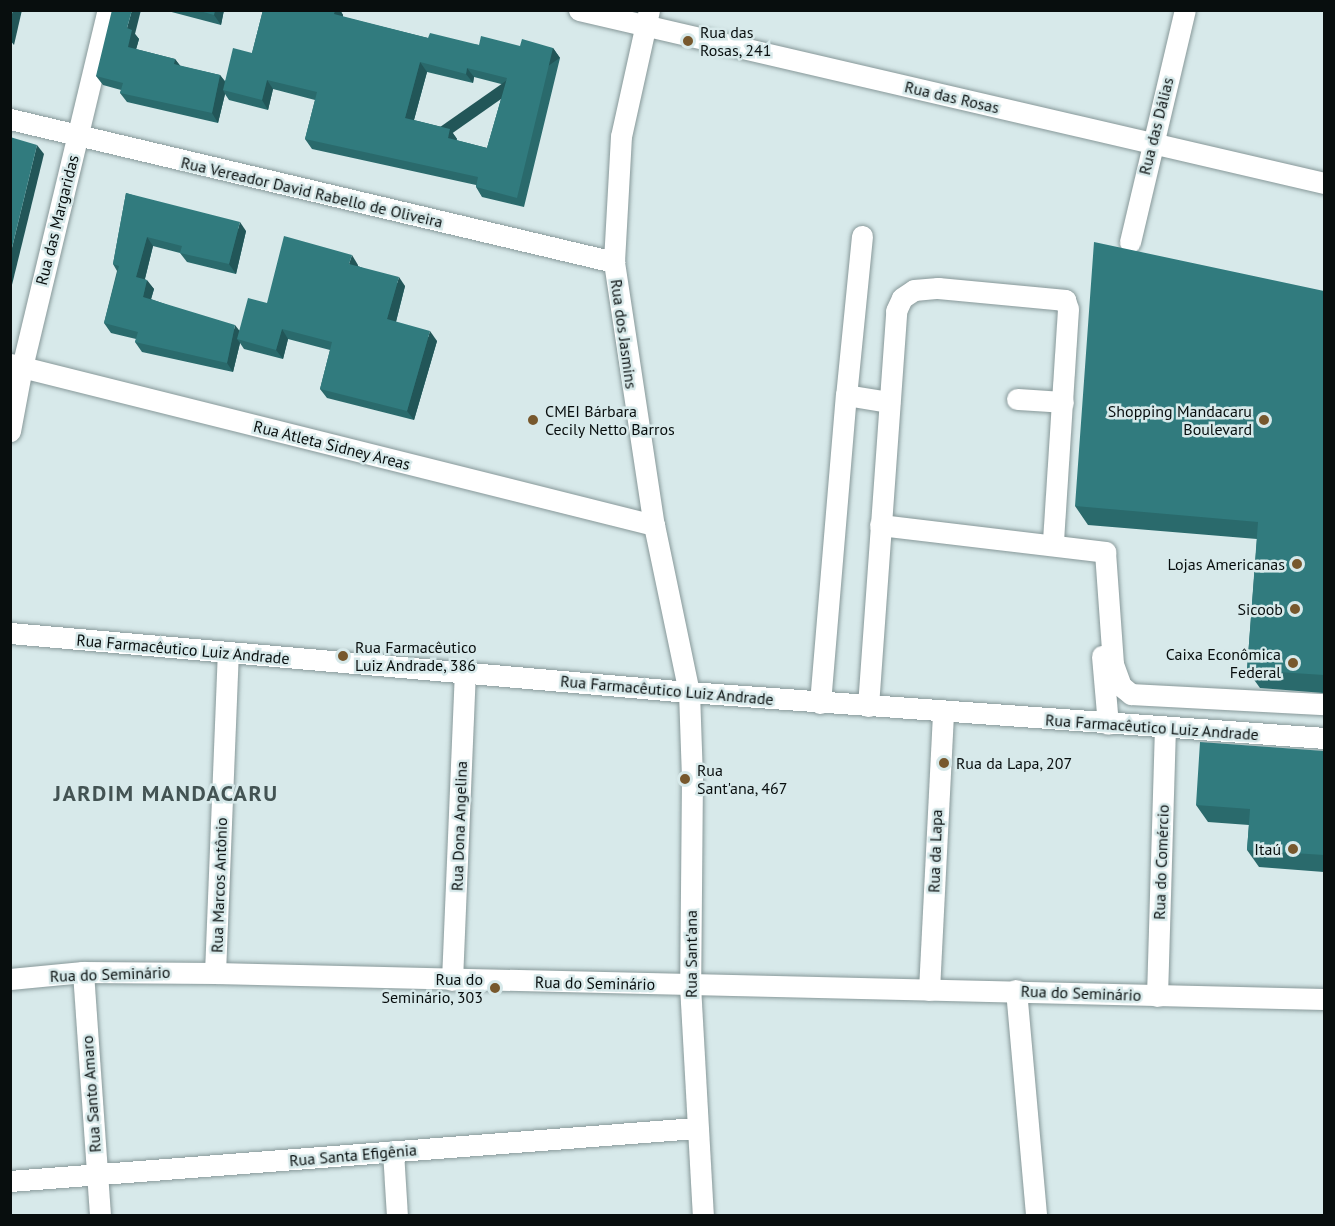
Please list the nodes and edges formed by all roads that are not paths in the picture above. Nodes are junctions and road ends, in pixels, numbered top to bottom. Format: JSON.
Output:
{"nodes":[{"id":1,"x":108,"y":10,"type":"edge"},
{"id":2,"x":579,"y":10,"type":"edge"},
{"id":3,"x":1185,"y":10,"type":"edge"},
{"id":4,"x":647,"y":19,"type":"edge"},
{"id":5,"x":10,"y":119,"type":"edge"},
{"id":6,"x":77,"y":136,"type":"junction"},
{"id":7,"x":1151,"y":142,"type":"junction"},
{"id":8,"x":1324,"y":183,"type":"edge"},
{"id":9,"x":862,"y":236,"type":"dead end"},
{"id":10,"x":1130,"y":242,"type":"dead end"},
{"id":11,"x":615,"y":262,"type":"junction"},
{"id":12,"x":16,"y":366,"type":"edge"},
{"id":13,"x":846,"y":395,"type":"junction"},
{"id":14,"x":1017,"y":399,"type":"dead end"},
{"id":15,"x":889,"y":402,"type":"junction"},
{"id":16,"x":1063,"y":402,"type":"junction"},
{"id":17,"x":10,"y":431,"type":"edge"},
{"id":18,"x":654,"y":525,"type":"junction"},
{"id":19,"x":880,"y":525,"type":"junction"},
{"id":20,"x":1053,"y":544,"type":"junction"},
{"id":21,"x":1093,"y":550,"type":"junction"},
{"id":22,"x":10,"y":633,"type":"edge"},
{"id":23,"x":228,"y":654,"type":"junction"},
{"id":24,"x":465,"y":672,"type":"junction"},
{"id":25,"x":688,"y":692,"type":"junction"},
{"id":26,"x":820,"y":703,"type":"junction"},
{"id":27,"x":1324,"y":704,"type":"edge"},
{"id":28,"x":868,"y":706,"type":"junction"},
{"id":29,"x":943,"y":712,"type":"junction"},
{"id":30,"x":1107,"y":724,"type":"junction"},
{"id":31,"x":1165,"y":729,"type":"junction"},
{"id":32,"x":1324,"y":738,"type":"edge"},
{"id":33,"x":83,"y":972,"type":"junction"},
{"id":34,"x":215,"y":973,"type":"junction"},
{"id":35,"x":10,"y":979,"type":"edge"},
{"id":36,"x":453,"y":980,"type":"junction"},
{"id":37,"x":690,"y":985,"type":"junction"},
{"id":38,"x":929,"y":990,"type":"junction"},
{"id":39,"x":1016,"y":990,"type":"junction"},
{"id":40,"x":1157,"y":996,"type":"junction"},
{"id":41,"x":1324,"y":999,"type":"edge"},
{"id":42,"x":696,"y":1128,"type":"junction"},
{"id":43,"x":393,"y":1151,"type":"junction"},
{"id":44,"x":96,"y":1177,"type":"junction"},
{"id":45,"x":10,"y":1181,"type":"edge"},
{"id":46,"x":100,"y":1215,"type":"edge"},
{"id":47,"x":397,"y":1215,"type":"edge"},
{"id":48,"x":703,"y":1215,"type":"edge"},
{"id":49,"x":1036,"y":1215,"type":"edge"}],
"edges":[{"from":1,"to":6,"type":"street","name":"Rua das Margaridas"},
{"from":2,"to":4,"type":"street","name":"Rua das Rosas"},
{"from":3,"to":7,"type":"street","name":"Rua das Dálias"},
{"from":4,"to":7,"type":"street","name":"Rua das Rosas"},
{"from":4,"to":11,"type":"street","name":"Rua dos Jasmins"},
{"from":5,"to":6,"type":"street","name":"Rua Vereador David Rabello de Oliveira"},
{"from":6,"to":11,"type":"street","name":"Rua Vereador David Rabello de Oliveira"},
{"from":6,"to":12,"type":"street","name":"Rua das Margaridas"},
{"from":7,"to":8,"type":"street","name":"Rua das Rosas"},
{"from":7,"to":10,"type":"street","name":"Rua das Dálias"},
{"from":9,"to":13,"type":"street"},
{"from":11,"to":18,"type":"street","name":"Rua dos Jasmins"},
{"from":12,"to":17,"type":"street","name":"Rua das Margaridas"},
{"from":12,"to":18,"type":"street","name":"Rua Atleta Sidney Areas"},
{"from":13,"to":15,"type":"street"},
{"from":13,"to":26,"type":"street"},
{"from":14,"to":16,"type":"street"},
{"from":15,"to":16,"type":"street"},
{"from":15,"to":19,"type":"street"},
{"from":16,"to":20,"type":"street"},
{"from":18,"to":25,"type":"street","name":"Rua dos Jasmins"},
{"from":19,"to":20,"type":"street"},
{"from":19,"to":28,"type":"street"},
{"from":20,"to":21,"type":"street"},
{"from":21,"to":27,"type":"street"},
{"from":21,"to":30,"type":"street"},
{"from":22,"to":23,"type":"street","name":"Rua Farmacêutico Luiz Andrade"},
{"from":23,"to":24,"type":"street","name":"Rua Farmacêutico Luiz Andrade"},
{"from":23,"to":34,"type":"street","name":"Rua Marcos Antônio"},
{"from":24,"to":25,"type":"street","name":"Rua Farmacêutico Luiz Andrade"},
{"from":24,"to":36,"type":"street","name":"Rua Dona Angelina"},
{"from":25,"to":26,"type":"street","name":"Rua Farmacêutico Luiz Andrade"},
{"from":25,"to":37,"type":"street","name":"Rua Sant'ana"},
{"from":26,"to":28,"type":"street","name":"Rua Farmacêutico Luiz Andrade"},
{"from":28,"to":29,"type":"street","name":"Rua Farmacêutico Luiz Andrade"},
{"from":29,"to":30,"type":"street","name":"Rua Farmacêutico Luiz Andrade"},
{"from":29,"to":38,"type":"street","name":"Rua da Lapa"},
{"from":30,"to":31,"type":"street","name":"Rua Farmacêutico Luiz Andrade"},
{"from":31,"to":32,"type":"street","name":"Rua Farmacêutico Luiz Andrade"},
{"from":31,"to":40,"type":"street","name":"Rua do Comércio"},
{"from":33,"to":34,"type":"street","name":"Rua do Seminário"},
{"from":33,"to":35,"type":"street","name":"Rua do Seminário"},
{"from":33,"to":44,"type":"street","name":"Rua Santo Amaro"},
{"from":34,"to":36,"type":"street","name":"Rua do Seminário"},
{"from":36,"to":37,"type":"street","name":"Rua do Seminário"},
{"from":37,"to":38,"type":"street","name":"Rua do Seminário"},
{"from":37,"to":42,"type":"street","name":"Rua Sant'ana"},
{"from":38,"to":39,"type":"street","name":"Rua do Seminário"},
{"from":39,"to":40,"type":"street","name":"Rua do Seminário"},
{"from":39,"to":49,"type":"street"},
{"from":40,"to":41,"type":"street","name":"Rua do Seminário"},
{"from":42,"to":43,"type":"street","name":"Rua Santa Efigênia"},
{"from":42,"to":48,"type":"street","name":"Rua Sant'ana"},
{"from":43,"to":44,"type":"street","name":"Rua Santa Efigênia"},
{"from":43,"to":47,"type":"street"},
{"from":44,"to":45,"type":"street","name":"Rua Santa Efigênia"},
{"from":44,"to":46,"type":"street","name":"Rua Santo Amaro"}]}
